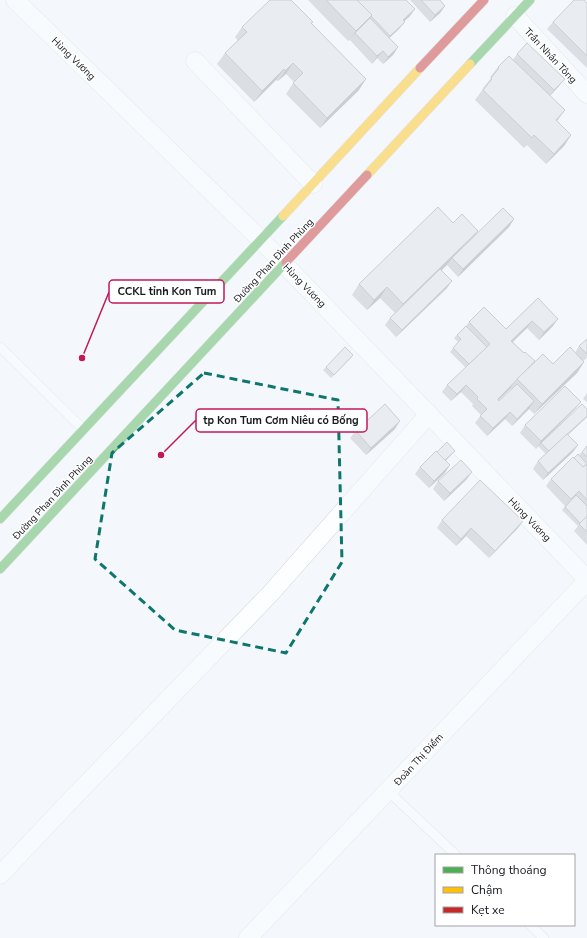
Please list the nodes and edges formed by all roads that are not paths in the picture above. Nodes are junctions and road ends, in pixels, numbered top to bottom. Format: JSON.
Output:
{"nodes":[{"id":1,"x":15,"y":0,"type":"edge"},
{"id":2,"x":484,"y":0,"type":"edge"},
{"id":3,"x":530,"y":0,"type":"edge"},
{"id":4,"x":514,"y":16,"type":"junction"},
{"id":5,"x":195,"y":61,"type":"dead end"},
{"id":6,"x":587,"y":94,"type":"edge"},
{"id":7,"x":313,"y":184,"type":"junction"},
{"id":8,"x":261,"y":240,"type":"junction"},
{"id":9,"x":284,"y":264,"type":"junction"},
{"id":10,"x":0,"y":347,"type":"edge"},
{"id":11,"x":429,"y":414,"type":"junction"},
{"id":12,"x":83,"y":429,"type":"junction"},
{"id":13,"x":0,"y":519,"type":"edge"},
{"id":14,"x":0,"y":569,"type":"edge"},
{"id":15,"x":587,"y":580,"type":"edge"},
{"id":16,"x":388,"y":790,"type":"junction"},
{"id":17,"x":455,"y":854,"type":"edge"},
{"id":18,"x":0,"y":875,"type":"edge"},
{"id":19,"x":531,"y":926,"type":"edge"},
{"id":20,"x":248,"y":938,"type":"edge"},
{"id":21,"x":544,"y":938,"type":"edge"}],
"edges":[{"from":1,"to":8,"type":"street","name":"Hùng Vương"},
{"from":2,"to":7,"type":"main road"},
{"from":3,"to":4,"type":"main road","name":"Đường Phan Đình Phùng"},
{"from":4,"to":6,"type":"street","name":"Trần Nhân Tông"},
{"from":4,"to":9,"type":"main road","name":"Đường Phan Đình Phùng"},
{"from":5,"to":7,"type":"street"},
{"from":7,"to":8,"type":"main road"},
{"from":8,"to":9,"type":"street","name":"Hùng Vương"},
{"from":8,"to":12,"type":"main road"},
{"from":9,"to":11,"type":"street","name":"Hùng Vương"},
{"from":9,"to":14,"type":"main road","name":"Đường Phan Đình Phùng"},
{"from":10,"to":12,"type":"lane"},
{"from":11,"to":15,"type":"street","name":"Hùng Vương"},
{"from":11,"to":18,"type":"street"},
{"from":12,"to":13,"type":"main road"},
{"from":15,"to":16,"type":"street","name":"Đoàn Thị Điểm"},
{"from":16,"to":17,"type":"lane"},
{"from":16,"to":20,"type":"street","name":"Đoàn Thị Điểm"},
{"from":19,"to":21,"type":"lane"}]}
